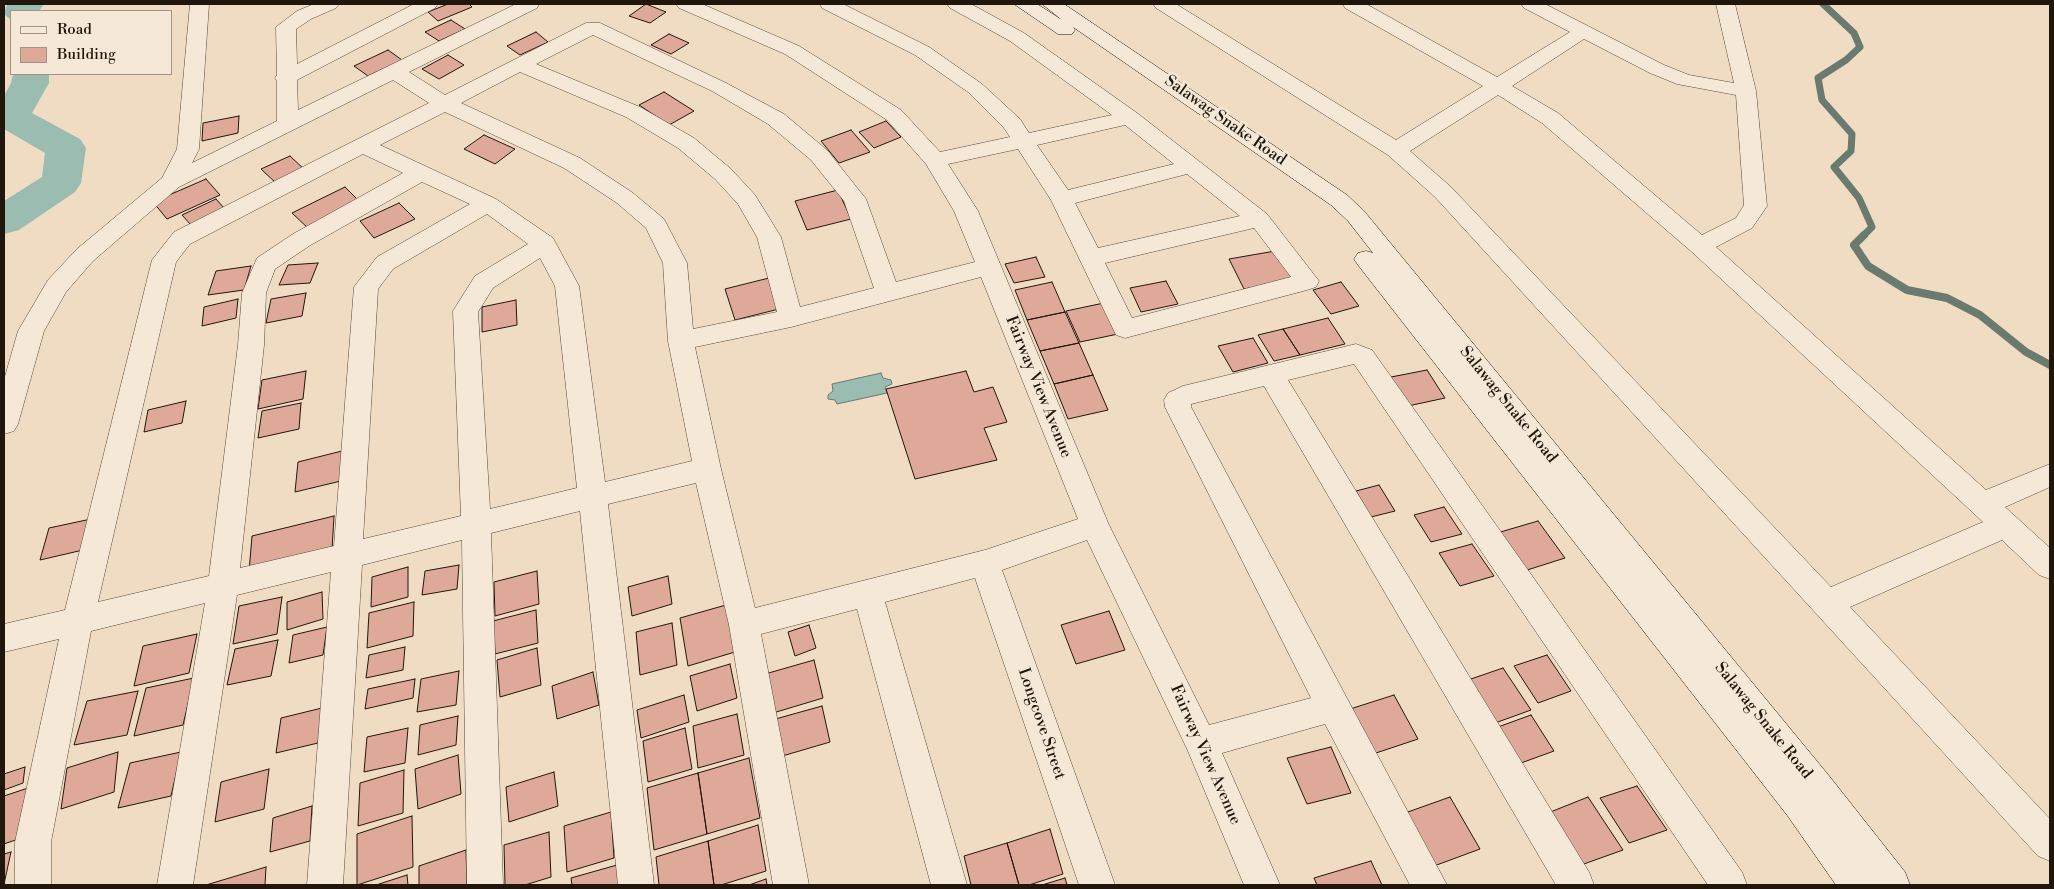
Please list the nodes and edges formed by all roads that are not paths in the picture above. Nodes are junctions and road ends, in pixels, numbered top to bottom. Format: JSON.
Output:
{"nodes":[{"id":1,"x":199,"y":4,"type":"edge"},
{"id":2,"x":329,"y":4,"type":"edge"},
{"id":3,"x":428,"y":4,"type":"edge"},
{"id":4,"x":530,"y":4,"type":"edge"},
{"id":5,"x":686,"y":4,"type":"edge"},
{"id":6,"x":829,"y":4,"type":"edge"},
{"id":7,"x":957,"y":4,"type":"edge"},
{"id":8,"x":1024,"y":4,"type":"edge"},
{"id":9,"x":1052,"y":4,"type":"edge"},
{"id":10,"x":1162,"y":4,"type":"edge"},
{"id":11,"x":1352,"y":4,"type":"edge"},
{"id":12,"x":1531,"y":4,"type":"edge"},
{"id":13,"x":1726,"y":4,"type":"edge"},
{"id":14,"x":1584,"y":32,"type":"junction"},
{"id":15,"x":518,"y":64,"type":"junction"},
{"id":16,"x":395,"y":72,"type":"junction"},
{"id":17,"x":285,"y":78,"type":"junction"},
{"id":18,"x":1498,"y":86,"type":"junction"},
{"id":19,"x":1746,"y":91,"type":"junction"},
{"id":20,"x":1182,"y":101,"type":"junction"},
{"id":21,"x":444,"y":103,"type":"junction"},
{"id":22,"x":1129,"y":118,"type":"junction"},
{"id":23,"x":288,"y":125,"type":"junction"},
{"id":24,"x":1023,"y":141,"type":"junction"},
{"id":25,"x":364,"y":146,"type":"junction"},
{"id":26,"x":1396,"y":150,"type":"junction"},
{"id":27,"x":935,"y":160,"type":"junction"},
{"id":28,"x":1189,"y":167,"type":"junction"},
{"id":29,"x":420,"y":173,"type":"junction"},
{"id":30,"x":171,"y":182,"type":"junction"},
{"id":31,"x":1062,"y":199,"type":"junction"},
{"id":32,"x":488,"y":204,"type":"junction"},
{"id":33,"x":1259,"y":219,"type":"junction"},
{"id":34,"x":545,"y":244,"type":"junction"},
{"id":35,"x":1700,"y":246,"type":"junction"},
{"id":36,"x":1091,"y":258,"type":"junction"},
{"id":37,"x":989,"y":268,"type":"junction"},
{"id":38,"x":888,"y":293,"type":"junction"},
{"id":39,"x":791,"y":318,"type":"junction"},
{"id":40,"x":681,"y":341,"type":"junction"},
{"id":41,"x":1271,"y":375,"type":"junction"},
{"id":42,"x":4,"y":424,"type":"edge"},
{"id":43,"x":707,"y":469,"type":"junction"},
{"id":44,"x":2050,"y":475,"type":"edge"},
{"id":45,"x":591,"y":497,"type":"junction"},
{"id":46,"x":1983,"y":504,"type":"junction"},
{"id":47,"x":476,"y":525,"type":"junction"},
{"id":48,"x":1095,"y":525,"type":"junction"},
{"id":49,"x":2006,"y":526,"type":"junction"},
{"id":50,"x":346,"y":556,"type":"junction"},
{"id":51,"x":985,"y":564,"type":"junction"},
{"id":52,"x":2050,"y":566,"type":"edge"},
{"id":53,"x":223,"y":586,"type":"junction"},
{"id":54,"x":868,"y":594,"type":"junction"},
{"id":55,"x":1825,"y":604,"type":"junction"},
{"id":56,"x":78,"y":620,"type":"junction"},
{"id":57,"x":744,"y":625,"type":"junction"},
{"id":58,"x":4,"y":638,"type":"edge"},
{"id":59,"x":1334,"y":707,"type":"junction"},
{"id":60,"x":1201,"y":742,"type":"junction"},
{"id":61,"x":2050,"y":844,"type":"edge"},
{"id":62,"x":33,"y":885,"type":"edge"},
{"id":63,"x":175,"y":885,"type":"edge"},
{"id":64,"x":325,"y":885,"type":"edge"},
{"id":65,"x":485,"y":885,"type":"edge"},
{"id":66,"x":636,"y":885,"type":"edge"},
{"id":67,"x":791,"y":885,"type":"edge"},
{"id":68,"x":949,"y":885,"type":"edge"},
{"id":69,"x":1097,"y":885,"type":"edge"},
{"id":70,"x":1262,"y":885,"type":"edge"},
{"id":71,"x":1429,"y":885,"type":"edge"},
{"id":72,"x":1576,"y":885,"type":"edge"},
{"id":73,"x":1729,"y":885,"type":"edge"},
{"id":74,"x":1858,"y":885,"type":"edge"},
{"id":75,"x":1892,"y":885,"type":"edge"}],
"edges":[{"from":1,"to":30,"type":"street"},
{"from":2,"to":17,"type":"street"},
{"from":3,"to":17,"type":"street"},
{"from":4,"to":16,"type":"street"},
{"from":5,"to":27,"type":"street","name":"Fairway View Avenue"},
{"from":6,"to":24,"type":"street"},
{"from":7,"to":22,"type":"street"},
{"from":8,"to":20,"type":"street","name":"Salawag Snake Road"},
{"from":9,"to":20,"type":"street","name":"Salawag Snake Road"},
{"from":10,"to":26,"type":"street"},
{"from":11,"to":18,"type":"street"},
{"from":12,"to":14,"type":"street"},
{"from":13,"to":19,"type":"street"},
{"from":14,"to":18,"type":"street"},
{"from":14,"to":19,"type":"street"},
{"from":15,"to":21,"type":"street"},
{"from":15,"to":38,"type":"street"},
{"from":15,"to":39,"type":"street"},
{"from":16,"to":21,"type":"street"},
{"from":16,"to":23,"type":"street"},
{"from":17,"to":23,"type":"street"},
{"from":18,"to":26,"type":"street"},
{"from":18,"to":35,"type":"street"},
{"from":19,"to":35,"type":"street"},
{"from":20,"to":74,"type":"street","name":"Salawag Snake Road"},
{"from":20,"to":75,"type":"street","name":"Salawag Snake Road"},
{"from":21,"to":25,"type":"street"},
{"from":21,"to":40,"type":"street"},
{"from":22,"to":24,"type":"street"},
{"from":22,"to":28,"type":"street"},
{"from":23,"to":30,"type":"street"},
{"from":24,"to":27,"type":"street"},
{"from":24,"to":31,"type":"street"},
{"from":25,"to":29,"type":"street"},
{"from":25,"to":56,"type":"street"},
{"from":26,"to":55,"type":"street"},
{"from":27,"to":37,"type":"street","name":"Fairway View Avenue"},
{"from":28,"to":31,"type":"street"},
{"from":28,"to":33,"type":"street"},
{"from":29,"to":32,"type":"street"},
{"from":29,"to":53,"type":"street"},
{"from":30,"to":42,"type":"street"},
{"from":31,"to":36,"type":"street"},
{"from":32,"to":34,"type":"street"},
{"from":32,"to":50,"type":"street"},
{"from":33,"to":36,"type":"street"},
{"from":33,"to":36,"type":"street"},
{"from":34,"to":45,"type":"street"},
{"from":34,"to":47,"type":"street"},
{"from":35,"to":46,"type":"street"},
{"from":37,"to":38,"type":"street"},
{"from":37,"to":48,"type":"street","name":"Fairway View Avenue"},
{"from":38,"to":39,"type":"street"},
{"from":39,"to":40,"type":"street"},
{"from":40,"to":43,"type":"street"},
{"from":41,"to":59,"type":"street"},
{"from":41,"to":72,"type":"street"},
{"from":41,"to":73,"type":"street"},
{"from":43,"to":45,"type":"street"},
{"from":43,"to":57,"type":"street"},
{"from":44,"to":46,"type":"street"},
{"from":45,"to":47,"type":"street"},
{"from":45,"to":66,"type":"street"},
{"from":46,"to":49,"type":"street"},
{"from":47,"to":50,"type":"street"},
{"from":47,"to":65,"type":"street"},
{"from":48,"to":51,"type":"street"},
{"from":48,"to":60,"type":"street","name":"Fairway View Avenue"},
{"from":49,"to":52,"type":"street"},
{"from":49,"to":55,"type":"street"},
{"from":50,"to":53,"type":"street"},
{"from":50,"to":64,"type":"street"},
{"from":51,"to":54,"type":"street"},
{"from":51,"to":69,"type":"street","name":"Longcove Street"},
{"from":53,"to":56,"type":"street"},
{"from":53,"to":63,"type":"street"},
{"from":54,"to":57,"type":"street"},
{"from":54,"to":68,"type":"street"},
{"from":55,"to":61,"type":"street"},
{"from":56,"to":58,"type":"street"},
{"from":56,"to":62,"type":"street"},
{"from":57,"to":67,"type":"street"},
{"from":59,"to":60,"type":"street"},
{"from":59,"to":71,"type":"street"},
{"from":60,"to":70,"type":"street","name":"Fairway View Avenue"}]}
